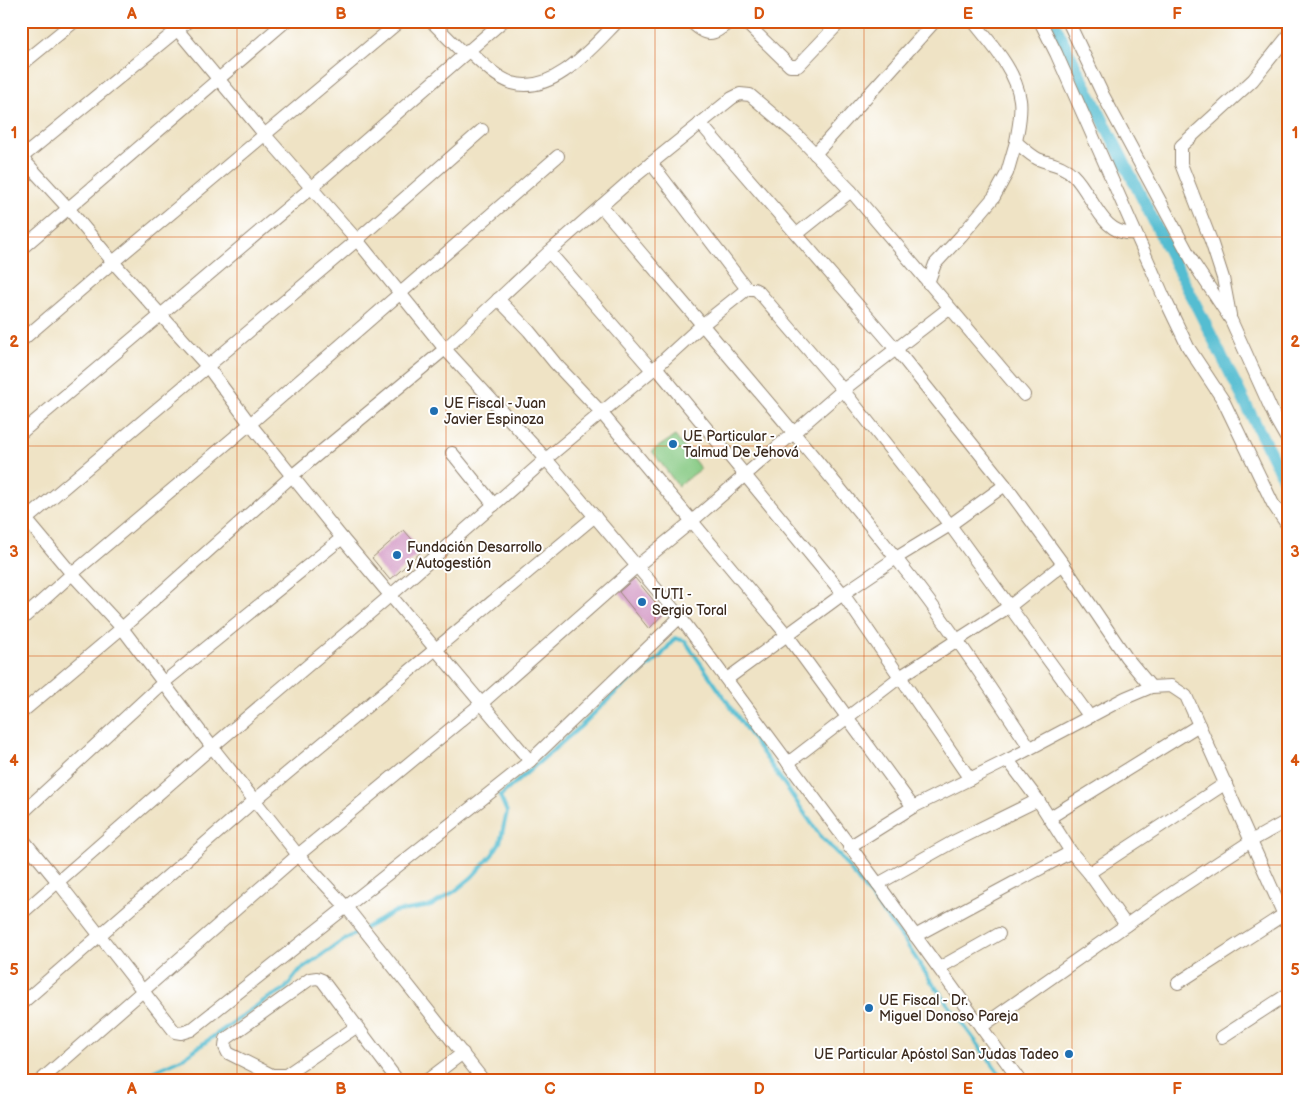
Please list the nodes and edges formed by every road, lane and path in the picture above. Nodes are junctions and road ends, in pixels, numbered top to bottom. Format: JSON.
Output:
{"nodes":[{"id":1,"x":75,"y":21,"type":"edge"},
{"id":2,"x":188,"y":21,"type":"edge"},
{"id":3,"x":286,"y":21,"type":"edge"},
{"id":4,"x":400,"y":21,"type":"edge"},
{"id":5,"x":430,"y":21,"type":"edge"},
{"id":6,"x":503,"y":21,"type":"edge"},
{"id":7,"x":618,"y":21,"type":"edge"},
{"id":8,"x":690,"y":21,"type":"edge"},
{"id":9,"x":731,"y":21,"type":"edge"},
{"id":10,"x":744,"y":21,"type":"edge"},
{"id":11,"x":840,"y":21,"type":"edge"},
{"id":12,"x":935,"y":21,"type":"edge"},
{"id":13,"x":973,"y":21,"type":"edge"},
{"id":14,"x":1040,"y":21,"type":"edge"},
{"id":15,"x":1068,"y":21,"type":"edge"},
{"id":16,"x":174,"y":26,"type":"edge"},
{"id":17,"x":1288,"y":36,"type":"edge"},
{"id":18,"x":466,"y":52,"type":"junction"},
{"id":19,"x":21,"y":65,"type":"edge"},
{"id":20,"x":218,"y":79,"type":"junction"},
{"id":21,"x":700,"y":123,"type":"junction"},
{"id":22,"x":482,"y":130,"type":"dead end"},
{"id":23,"x":265,"y":135,"type":"junction"},
{"id":24,"x":1016,"y":142,"type":"junction"},
{"id":25,"x":816,"y":154,"type":"junction"},
{"id":26,"x":558,"y":156,"type":"dead end"},
{"id":27,"x":21,"y":158,"type":"edge"},
{"id":28,"x":651,"y":163,"type":"junction"},
{"id":29,"x":311,"y":188,"type":"junction"},
{"id":30,"x":851,"y":191,"type":"junction"},
{"id":31,"x":601,"y":206,"type":"junction"},
{"id":32,"x":68,"y":208,"type":"junction"},
{"id":33,"x":1135,"y":233,"type":"junction"},
{"id":34,"x":797,"y":234,"type":"junction"},
{"id":35,"x":357,"y":240,"type":"junction"},
{"id":36,"x":21,"y":249,"type":"edge"},
{"id":37,"x":549,"y":252,"type":"junction"},
{"id":38,"x":113,"y":262,"type":"junction"},
{"id":39,"x":928,"y":283,"type":"junction"},
{"id":40,"x":747,"y":289,"type":"junction"},
{"id":41,"x":400,"y":294,"type":"junction"},
{"id":42,"x":498,"y":299,"type":"junction"},
{"id":43,"x":949,"y":308,"type":"junction"},
{"id":44,"x":160,"y":314,"type":"junction"},
{"id":45,"x":1230,"y":320,"type":"junction"},
{"id":46,"x":702,"y":325,"type":"junction"},
{"id":47,"x":21,"y":341,"type":"edge"},
{"id":48,"x":895,"y":348,"type":"junction"},
{"id":49,"x":445,"y":349,"type":"junction"},
{"id":50,"x":207,"y":366,"type":"junction"},
{"id":51,"x":654,"y":369,"type":"junction"},
{"id":52,"x":842,"y":390,"type":"junction"},
{"id":53,"x":1024,"y":395,"type":"dead end"},
{"id":54,"x":600,"y":413,"type":"junction"},
{"id":55,"x":250,"y":424,"type":"junction"},
{"id":56,"x":794,"y":432,"type":"junction"},
{"id":57,"x":21,"y":433,"type":"edge"},
{"id":58,"x":1288,"y":441,"type":"edge"},
{"id":59,"x":452,"y":453,"type":"dead end"},
{"id":60,"x":546,"y":459,"type":"junction"},
{"id":61,"x":293,"y":475,"type":"junction"},
{"id":62,"x":744,"y":476,"type":"junction"},
{"id":63,"x":1005,"y":485,"type":"junction"},
{"id":64,"x":494,"y":505,"type":"junction"},
{"id":65,"x":595,"y":516,"type":"junction"},
{"id":66,"x":23,"y":519,"type":"edge"},
{"id":67,"x":691,"y":522,"type":"junction"},
{"id":68,"x":950,"y":525,"type":"junction"},
{"id":69,"x":1288,"y":526,"type":"edge"},
{"id":70,"x":342,"y":538,"type":"junction"},
{"id":71,"x":896,"y":558,"type":"junction"},
{"id":72,"x":1063,"y":564,"type":"junction"},
{"id":73,"x":637,"y":566,"type":"junction"},
{"id":74,"x":72,"y":574,"type":"junction"},
{"id":75,"x":843,"y":594,"type":"junction"},
{"id":76,"x":390,"y":595,"type":"junction"},
{"id":77,"x":1010,"y":606,"type":"junction"},
{"id":78,"x":680,"y":617,"type":"junction"},
{"id":79,"x":21,"y":620,"type":"edge"},
{"id":80,"x":122,"y":628,"type":"junction"},
{"id":81,"x":787,"y":635,"type":"junction"},
{"id":82,"x":957,"y":640,"type":"junction"},
{"id":83,"x":436,"y":650,"type":"junction"},
{"id":84,"x":900,"y":677,"type":"junction"},
{"id":85,"x":726,"y":679,"type":"junction"},
{"id":86,"x":163,"y":683,"type":"junction"},
{"id":87,"x":1151,"y":687,"type":"junction"},
{"id":88,"x":482,"y":703,"type":"junction"},
{"id":89,"x":21,"y":713,"type":"edge"},
{"id":90,"x":848,"y":717,"type":"junction"},
{"id":91,"x":1090,"y":717,"type":"junction"},
{"id":92,"x":1199,"y":725,"type":"junction"},
{"id":93,"x":212,"y":747,"type":"junction"},
{"id":94,"x":1030,"y":748,"type":"junction"},
{"id":95,"x":1008,"y":760,"type":"junction"},
{"id":96,"x":530,"y":761,"type":"junction"},
{"id":97,"x":788,"y":764,"type":"junction"},
{"id":98,"x":970,"y":779,"type":"junction"},
{"id":99,"x":1226,"y":783,"type":"junction"},
{"id":100,"x":255,"y":800,"type":"junction"},
{"id":101,"x":1038,"y":800,"type":"junction"},
{"id":102,"x":913,"y":807,"type":"junction"},
{"id":103,"x":21,"y":814,"type":"edge"},
{"id":104,"x":1049,"y":818,"type":"junction"},
{"id":105,"x":1288,"y":822,"type":"edge"},
{"id":106,"x":21,"y":837,"type":"edge"},
{"id":107,"x":1251,"y":841,"type":"junction"},
{"id":108,"x":849,"y":847,"type":"junction"},
{"id":109,"x":1071,"y":852,"type":"junction"},
{"id":110,"x":298,"y":854,"type":"junction"},
{"id":111,"x":1089,"y":872,"type":"junction"},
{"id":112,"x":58,"y":882,"type":"junction"},
{"id":113,"x":878,"y":884,"type":"junction"},
{"id":114,"x":347,"y":908,"type":"junction"},
{"id":115,"x":21,"y":914,"type":"edge"},
{"id":116,"x":1286,"y":919,"type":"edge"},
{"id":117,"x":1126,"y":925,"type":"junction"},
{"id":118,"x":999,"y":934,"type":"dead end"},
{"id":119,"x":100,"y":935,"type":"junction"},
{"id":120,"x":915,"y":936,"type":"junction"},
{"id":121,"x":939,"y":968,"type":"junction"},
{"id":122,"x":1178,"y":983,"type":"dead end"},
{"id":123,"x":142,"y":991,"type":"junction"},
{"id":124,"x":1288,"y":994,"type":"edge"},
{"id":125,"x":21,"y":1004,"type":"edge"},
{"id":126,"x":356,"y":1027,"type":"junction"},
{"id":127,"x":981,"y":1027,"type":"junction"},
{"id":128,"x":1222,"y":1036,"type":"dead end"},
{"id":129,"x":463,"y":1053,"type":"junction"},
{"id":130,"x":1288,"y":1075,"type":"edge"},
{"id":131,"x":40,"y":1081,"type":"edge"},
{"id":132,"x":398,"y":1081,"type":"edge"},
{"id":133,"x":426,"y":1081,"type":"edge"},
{"id":134,"x":484,"y":1081,"type":"edge"},
{"id":135,"x":1020,"y":1081,"type":"edge"},
{"id":136,"x":1278,"y":1081,"type":"edge"}],
"edges":[{"from":1,"to":19,"type":"street"},
{"from":2,"to":16,"type":"street"},
{"from":3,"to":20,"type":"street"},
{"from":4,"to":23,"type":"street"},
{"from":5,"to":18,"type":"street"},
{"from":6,"to":18,"type":"street"},
{"from":7,"to":18,"type":"street"},
{"from":8,"to":9,"type":"street"},
{"from":10,"to":11,"type":"street"},
{"from":12,"to":25,"type":"street"},
{"from":13,"to":24,"type":"street"},
{"from":14,"to":33,"type":"street"},
{"from":15,"to":45,"type":"street"},
{"from":16,"to":20,"type":"street"},
{"from":16,"to":27,"type":"street"},
{"from":17,"to":45,"type":"street"},
{"from":18,"to":29,"type":"street"},
{"from":20,"to":23,"type":"street"},
{"from":20,"to":32,"type":"street"},
{"from":21,"to":25,"type":"street"},
{"from":21,"to":28,"type":"street"},
{"from":21,"to":34,"type":"street"},
{"from":22,"to":35,"type":"street"},
{"from":23,"to":29,"type":"street"},
{"from":23,"to":38,"type":"street"},
{"from":24,"to":33,"type":"street"},
{"from":24,"to":39,"type":"street"},
{"from":25,"to":30,"type":"street"},
{"from":26,"to":41,"type":"street"},
{"from":27,"to":32,"type":"street"},
{"from":28,"to":31,"type":"street"},
{"from":28,"to":40,"type":"street"},
{"from":29,"to":35,"type":"street"},
{"from":29,"to":44,"type":"street"},
{"from":30,"to":34,"type":"street"},
{"from":30,"to":39,"type":"street"},
{"from":31,"to":37,"type":"street"},
{"from":31,"to":46,"type":"street"},
{"from":32,"to":36,"type":"street"},
{"from":32,"to":38,"type":"street"},
{"from":33,"to":69,"type":"street"},
{"from":34,"to":48,"type":"street"},
{"from":35,"to":41,"type":"street"},
{"from":35,"to":50,"type":"street"},
{"from":37,"to":42,"type":"street"},
{"from":37,"to":51,"type":"street"},
{"from":38,"to":44,"type":"street"},
{"from":38,"to":47,"type":"street"},
{"from":39,"to":43,"type":"street"},
{"from":40,"to":46,"type":"street"},
{"from":40,"to":52,"type":"street"},
{"from":41,"to":49,"type":"street"},
{"from":41,"to":55,"type":"street"},
{"from":42,"to":49,"type":"street"},
{"from":42,"to":54,"type":"street"},
{"from":43,"to":48,"type":"street"},
{"from":43,"to":53,"type":"street"},
{"from":44,"to":50,"type":"street"},
{"from":44,"to":57,"type":"street"},
{"from":45,"to":58,"type":"street"},
{"from":46,"to":51,"type":"street"},
{"from":46,"to":56,"type":"street"},
{"from":48,"to":52,"type":"street"},
{"from":48,"to":63,"type":"street"},
{"from":49,"to":60,"type":"street"},
{"from":49,"to":61,"type":"street"},
{"from":50,"to":55,"type":"street"},
{"from":50,"to":66,"type":"street"},
{"from":51,"to":54,"type":"street"},
{"from":51,"to":62,"type":"street"},
{"from":52,"to":56,"type":"street"},
{"from":52,"to":68,"type":"street"},
{"from":54,"to":60,"type":"street"},
{"from":54,"to":67,"type":"street"},
{"from":55,"to":61,"type":"street"},
{"from":55,"to":74,"type":"street"},
{"from":56,"to":62,"type":"street"},
{"from":56,"to":71,"type":"street"},
{"from":59,"to":64,"type":"street"},
{"from":60,"to":64,"type":"street"},
{"from":60,"to":65,"type":"street"},
{"from":61,"to":70,"type":"street"},
{"from":61,"to":80,"type":"street"},
{"from":62,"to":67,"type":"street"},
{"from":62,"to":75,"type":"street"},
{"from":63,"to":68,"type":"street"},
{"from":63,"to":72,"type":"street"},
{"from":64,"to":76,"type":"street"},
{"from":65,"to":73,"type":"street"},
{"from":65,"to":83,"type":"street"},
{"from":66,"to":74,"type":"street"},
{"from":67,"to":73,"type":"street"},
{"from":67,"to":81,"type":"street"},
{"from":68,"to":71,"type":"street"},
{"from":68,"to":77,"type":"street"},
{"from":70,"to":76,"type":"street"},
{"from":70,"to":86,"type":"street"},
{"from":71,"to":75,"type":"street"},
{"from":71,"to":82,"type":"street"},
{"from":72,"to":77,"type":"street"},
{"from":72,"to":87,"type":"street"},
{"from":73,"to":78,"type":"street"},
{"from":73,"to":88,"type":"street"},
{"from":74,"to":79,"type":"street"},
{"from":74,"to":80,"type":"street"},
{"from":75,"to":81,"type":"street"},
{"from":75,"to":84,"type":"street"},
{"from":76,"to":83,"type":"street"},
{"from":76,"to":93,"type":"street"},
{"from":77,"to":82,"type":"street"},
{"from":77,"to":91,"type":"street"},
{"from":78,"to":85,"type":"street"},
{"from":78,"to":96,"type":"street"},
{"from":80,"to":86,"type":"street"},
{"from":80,"to":89,"type":"street"},
{"from":81,"to":85,"type":"street"},
{"from":81,"to":90,"type":"street"},
{"from":82,"to":84,"type":"street"},
{"from":82,"to":94,"type":"street"},
{"from":83,"to":88,"type":"street"},
{"from":83,"to":100,"type":"street"},
{"from":84,"to":90,"type":"street"},
{"from":84,"to":98,"type":"street"},
{"from":85,"to":97,"type":"street"},
{"from":86,"to":93,"type":"street"},
{"from":86,"to":103,"type":"street"},
{"from":87,"to":91,"type":"street"},
{"from":87,"to":92,"type":"street"},
{"from":88,"to":96,"type":"street"},
{"from":88,"to":110,"type":"street"},
{"from":90,"to":97,"type":"street"},
{"from":90,"to":102,"type":"street"},
{"from":91,"to":94,"type":"street"},
{"from":92,"to":99,"type":"street"},
{"from":92,"to":104,"type":"street"},
{"from":93,"to":100,"type":"street"},
{"from":93,"to":112,"type":"street"},
{"from":94,"to":95,"type":"street"},
{"from":95,"to":98,"type":"street"},
{"from":95,"to":101,"type":"street"},
{"from":96,"to":114,"type":"street"},
{"from":97,"to":108,"type":"street"},
{"from":98,"to":102,"type":"street"},
{"from":99,"to":107,"type":"street"},
{"from":99,"to":111,"type":"street"},
{"from":100,"to":110,"type":"street"},
{"from":100,"to":119,"type":"street"},
{"from":101,"to":104,"type":"street"},
{"from":101,"to":113,"type":"street"},
{"from":102,"to":108,"type":"street"},
{"from":104,"to":109,"type":"street"},
{"from":105,"to":107,"type":"street"},
{"from":106,"to":112,"type":"street"},
{"from":107,"to":116,"type":"street"},
{"from":107,"to":117,"type":"street"},
{"from":108,"to":113,"type":"street"},
{"from":109,"to":111,"type":"street"},
{"from":109,"to":120,"type":"street"},
{"from":110,"to":114,"type":"street"},
{"from":110,"to":123,"type":"street"},
{"from":111,"to":117,"type":"street"},
{"from":112,"to":115,"type":"street"},
{"from":112,"to":119,"type":"street"},
{"from":113,"to":120,"type":"street"},
{"from":114,"to":123,"type":"street"},
{"from":114,"to":129,"type":"street"},
{"from":116,"to":122,"type":"street"},
{"from":117,"to":127,"type":"street"},
{"from":118,"to":121,"type":"street"},
{"from":119,"to":123,"type":"street"},
{"from":119,"to":125,"type":"street"},
{"from":120,"to":121,"type":"street"},
{"from":121,"to":127,"type":"street"},
{"from":123,"to":131,"type":"street"},
{"from":124,"to":128,"type":"street"},
{"from":126,"to":126,"type":"street"},
{"from":126,"to":132,"type":"street"},
{"from":127,"to":135,"type":"street"},
{"from":129,"to":133,"type":"street"},
{"from":129,"to":134,"type":"street"},
{"from":130,"to":136,"type":"street"}]}
